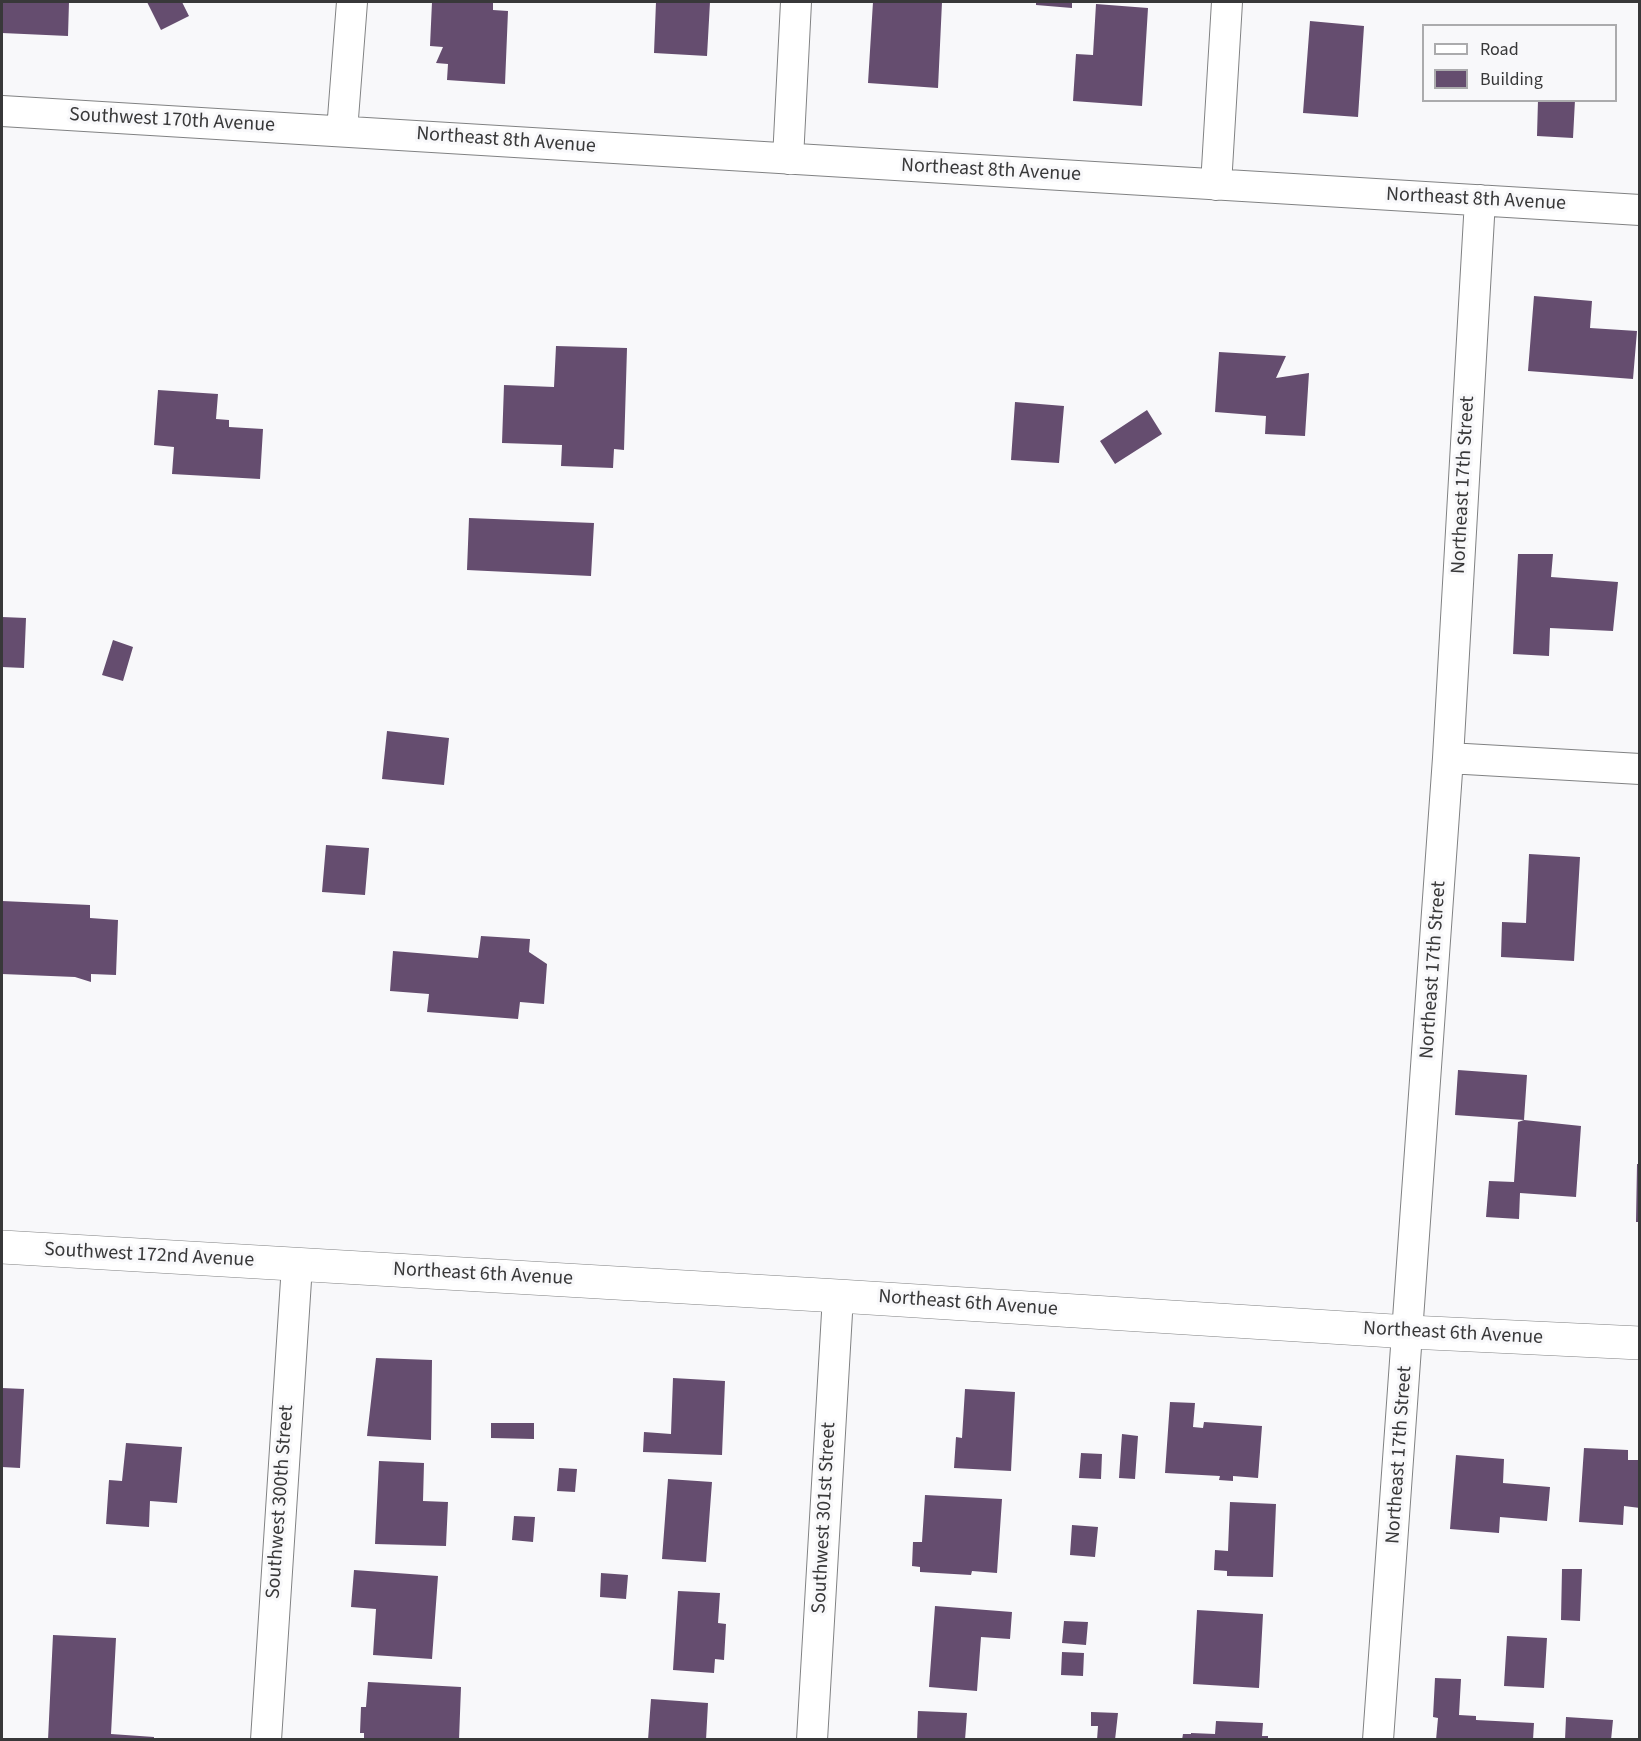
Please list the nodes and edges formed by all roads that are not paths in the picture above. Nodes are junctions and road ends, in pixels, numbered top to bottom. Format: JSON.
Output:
{"nodes":[{"id":1,"x":352,"y":2,"type":"edge"},
{"id":2,"x":796,"y":2,"type":"edge"},
{"id":3,"x":1227,"y":2,"type":"edge"},
{"id":4,"x":2,"y":111,"type":"edge"},
{"id":5,"x":342,"y":131,"type":"junction"},
{"id":6,"x":788,"y":159,"type":"junction"},
{"id":7,"x":1216,"y":185,"type":"junction"},
{"id":8,"x":1480,"y":201,"type":"junction"},
{"id":9,"x":1640,"y":210,"type":"edge"},
{"id":10,"x":1448,"y":758,"type":"junction"},
{"id":11,"x":1640,"y":769,"type":"edge"},
{"id":12,"x":2,"y":1248,"type":"edge"},
{"id":13,"x":297,"y":1265,"type":"junction"},
{"id":14,"x":838,"y":1296,"type":"junction"},
{"id":15,"x":1409,"y":1332,"type":"junction"},
{"id":16,"x":1640,"y":1343,"type":"edge"},
{"id":17,"x":266,"y":1740,"type":"edge"},
{"id":18,"x":812,"y":1740,"type":"edge"},
{"id":19,"x":1378,"y":1740,"type":"edge"}],
"edges":[{"from":1,"to":5,"type":"street"},
{"from":2,"to":6,"type":"street"},
{"from":3,"to":7,"type":"street"},
{"from":4,"to":5,"type":"street","name":"Southwest 170th Avenue"},
{"from":5,"to":6,"type":"street","name":"Northeast 8th Avenue"},
{"from":6,"to":7,"type":"street","name":"Northeast 8th Avenue"},
{"from":7,"to":8,"type":"street","name":"Northeast 8th Avenue"},
{"from":8,"to":9,"type":"street","name":"Northeast 8th Avenue"},
{"from":8,"to":10,"type":"street","name":"Northeast 17th Street"},
{"from":10,"to":11,"type":"street"},
{"from":10,"to":15,"type":"street","name":"Northeast 17th Street"},
{"from":12,"to":13,"type":"street","name":"Southwest 172nd Avenue"},
{"from":13,"to":14,"type":"street","name":"Northeast 6th Avenue"},
{"from":13,"to":17,"type":"street","name":"Southwest 300th Street"},
{"from":14,"to":15,"type":"street","name":"Northeast 6th Avenue"},
{"from":14,"to":18,"type":"street","name":"Southwest 301st Street"},
{"from":15,"to":16,"type":"street","name":"Northeast 6th Avenue"},
{"from":15,"to":19,"type":"street","name":"Northeast 17th Street"}]}
